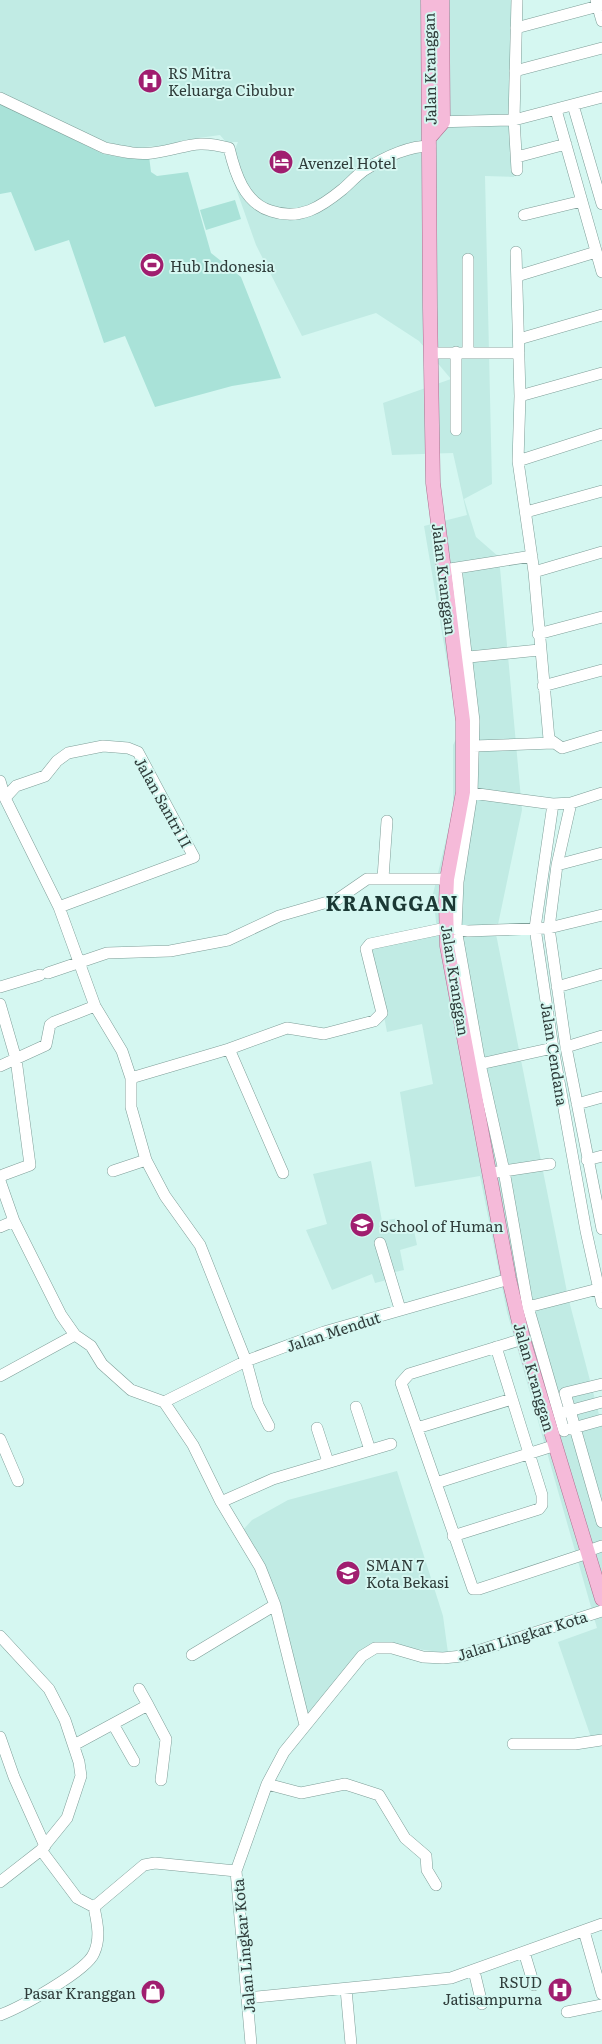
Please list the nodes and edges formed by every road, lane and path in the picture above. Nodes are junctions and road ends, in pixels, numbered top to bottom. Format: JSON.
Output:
{"nodes":[{"id":1,"x":428,"y":0,"type":"edge"},
{"id":2,"x":442,"y":0,"type":"edge"},
{"id":3,"x":517,"y":0,"type":"edge"},
{"id":4,"x":598,"y":4,"type":"edge"},
{"id":5,"x":602,"y":21,"type":"edge"},
{"id":6,"x":516,"y":28,"type":"junction"},
{"id":7,"x":602,"y":48,"type":"edge"},
{"id":8,"x":515,"y":71,"type":"junction"},
{"id":9,"x":602,"y":97,"type":"edge"},
{"id":10,"x":0,"y":98,"type":"edge"},
{"id":11,"x":573,"y":105,"type":"junction"},
{"id":12,"x":556,"y":110,"type":"junction"},
{"id":13,"x":514,"y":120,"type":"junction"},
{"id":14,"x":436,"y":122,"type":"junction"},
{"id":15,"x":430,"y":142,"type":"junction"},
{"id":16,"x":566,"y":144,"type":"junction"},
{"id":17,"x":516,"y":157,"type":"junction"},
{"id":18,"x":517,"y":170,"type":"dead end"},
{"id":19,"x":582,"y":201,"type":"junction"},
{"id":20,"x":602,"y":204,"type":"edge"},
{"id":21,"x":524,"y":216,"type":"dead end"},
{"id":22,"x":516,"y":252,"type":"dead end"},
{"id":23,"x":596,"y":252,"type":"junction"},
{"id":24,"x":468,"y":259,"type":"dead end"},
{"id":25,"x":602,"y":272,"type":"edge"},
{"id":26,"x":517,"y":276,"type":"junction"},
{"id":27,"x":602,"y":315,"type":"edge"},
{"id":28,"x":519,"y":339,"type":"junction"},
{"id":29,"x":432,"y":352,"type":"junction"},
{"id":30,"x":456,"y":352,"type":"junction"},
{"id":31,"x":468,"y":352,"type":"junction"},
{"id":32,"x":519,"y":352,"type":"junction"},
{"id":33,"x":602,"y":372,"type":"edge"},
{"id":34,"x":520,"y":396,"type":"junction"},
{"id":35,"x":456,"y":430,"type":"dead end"},
{"id":36,"x":602,"y":434,"type":"edge"},
{"id":37,"x":518,"y":461,"type":"junction"},
{"id":38,"x":602,"y":491,"type":"edge"},
{"id":39,"x":526,"y":512,"type":"junction"},
{"id":40,"x":602,"y":552,"type":"edge"},
{"id":41,"x":532,"y":556,"type":"junction"},
{"id":42,"x":450,"y":569,"type":"junction"},
{"id":43,"x":534,"y":572,"type":"junction"},
{"id":44,"x":602,"y":617,"type":"edge"},
{"id":45,"x":538,"y":634,"type":"junction"},
{"id":46,"x":540,"y":650,"type":"junction"},
{"id":47,"x":460,"y":658,"type":"junction"},
{"id":48,"x":602,"y":670,"type":"edge"},
{"id":49,"x":543,"y":686,"type":"junction"},
{"id":50,"x":602,"y":736,"type":"edge"},
{"id":51,"x":553,"y":743,"type":"junction"},
{"id":52,"x":474,"y":746,"type":"junction"},
{"id":53,"x":0,"y":781,"type":"edge"},
{"id":54,"x":467,"y":793,"type":"junction"},
{"id":55,"x":602,"y":794,"type":"edge"},
{"id":56,"x":5,"y":798,"type":"junction"},
{"id":57,"x":571,"y":803,"type":"junction"},
{"id":58,"x":553,"y":804,"type":"junction"},
{"id":59,"x":386,"y":821,"type":"dead end"},
{"id":60,"x":602,"y":853,"type":"edge"},
{"id":61,"x":557,"y":865,"type":"junction"},
{"id":62,"x":383,"y":878,"type":"junction"},
{"id":63,"x":447,"y":879,"type":"junction"},
{"id":64,"x":59,"y":907,"type":"junction"},
{"id":65,"x":602,"y":915,"type":"edge"},
{"id":66,"x":535,"y":928,"type":"junction"},
{"id":67,"x":549,"y":928,"type":"junction"},
{"id":68,"x":451,"y":929,"type":"junction"},
{"id":69,"x":80,"y":963,"type":"junction"},
{"id":70,"x":602,"y":974,"type":"edge"},
{"id":71,"x":0,"y":987,"type":"edge"},
{"id":72,"x":557,"y":987,"type":"junction"},
{"id":73,"x":0,"y":1004,"type":"edge"},
{"id":74,"x":95,"y":1006,"type":"junction"},
{"id":75,"x":602,"y":1036,"type":"edge"},
{"id":76,"x":566,"y":1047,"type":"junction"},
{"id":77,"x":554,"y":1048,"type":"junction"},
{"id":78,"x":229,"y":1049,"type":"junction"},
{"id":79,"x":16,"y":1059,"type":"junction"},
{"id":80,"x":480,"y":1064,"type":"junction"},
{"id":81,"x":0,"y":1066,"type":"edge"},
{"id":82,"x":132,"y":1078,"type":"junction"},
{"id":83,"x":602,"y":1097,"type":"edge"},
{"id":84,"x":578,"y":1104,"type":"junction"},
{"id":85,"x":602,"y":1156,"type":"edge"},
{"id":86,"x":146,"y":1160,"type":"junction"},
{"id":87,"x":587,"y":1160,"type":"junction"},
{"id":88,"x":550,"y":1164,"type":"dead end"},
{"id":89,"x":113,"y":1170,"type":"dead end"},
{"id":90,"x":497,"y":1172,"type":"junction"},
{"id":91,"x":283,"y":1173,"type":"dead end"},
{"id":92,"x":0,"y":1180,"type":"edge"},
{"id":93,"x":601,"y":1214,"type":"edge"},
{"id":94,"x":14,"y":1221,"type":"junction"},
{"id":95,"x":0,"y":1228,"type":"edge"},
{"id":96,"x":602,"y":1228,"type":"edge"},
{"id":97,"x":380,"y":1243,"type":"dead end"},
{"id":98,"x":509,"y":1279,"type":"junction"},
{"id":99,"x":598,"y":1290,"type":"junction"},
{"id":100,"x":602,"y":1303,"type":"edge"},
{"id":101,"x":528,"y":1307,"type":"junction"},
{"id":102,"x":400,"y":1310,"type":"junction"},
{"id":103,"x":75,"y":1335,"type":"junction"},
{"id":104,"x":522,"y":1339,"type":"junction"},
{"id":105,"x":496,"y":1347,"type":"junction"},
{"id":106,"x":246,"y":1361,"type":"junction"},
{"id":107,"x":0,"y":1376,"type":"edge"},
{"id":108,"x":602,"y":1384,"type":"edge"},
{"id":109,"x":512,"y":1400,"type":"junction"},
{"id":110,"x":164,"y":1402,"type":"junction"},
{"id":111,"x":602,"y":1402,"type":"edge"},
{"id":112,"x":356,"y":1407,"type":"dead end"},
{"id":113,"x":570,"y":1411,"type":"junction"},
{"id":114,"x":553,"y":1416,"type":"junction"},
{"id":115,"x":602,"y":1420,"type":"edge"},
{"id":116,"x":269,"y":1426,"type":"dead end"},
{"id":117,"x":317,"y":1428,"type":"dead end"},
{"id":118,"x":417,"y":1428,"type":"junction"},
{"id":119,"x":562,"y":1434,"type":"junction"},
{"id":120,"x":0,"y":1439,"type":"edge"},
{"id":121,"x":390,"y":1444,"type":"dead end"},
{"id":122,"x":370,"y":1450,"type":"junction"},
{"id":123,"x":529,"y":1453,"type":"junction"},
{"id":124,"x":328,"y":1462,"type":"junction"},
{"id":125,"x":6,"y":1468,"type":"edge"},
{"id":126,"x":18,"y":1481,"type":"dead end"},
{"id":127,"x":436,"y":1482,"type":"junction"},
{"id":128,"x":221,"y":1502,"type":"junction"},
{"id":129,"x":602,"y":1522,"type":"edge"},
{"id":130,"x":453,"y":1536,"type":"junction"},
{"id":131,"x":602,"y":1546,"type":"edge"},
{"id":132,"x":588,"y":1552,"type":"junction"},
{"id":133,"x":602,"y":1599,"type":"edge"},
{"id":134,"x":275,"y":1605,"type":"junction"},
{"id":135,"x":602,"y":1611,"type":"edge"},
{"id":136,"x":0,"y":1636,"type":"edge"},
{"id":137,"x":192,"y":1655,"type":"dead end"},
{"id":138,"x":139,"y":1689,"type":"dead end"},
{"id":139,"x":148,"y":1705,"type":"junction"},
{"id":140,"x":113,"y":1724,"type":"junction"},
{"id":141,"x":305,"y":1725,"type":"junction"},
{"id":142,"x":0,"y":1737,"type":"edge"},
{"id":143,"x":602,"y":1740,"type":"edge"},
{"id":144,"x":513,"y":1744,"type":"dead end"},
{"id":145,"x":74,"y":1745,"type":"junction"},
{"id":146,"x":134,"y":1761,"type":"dead end"},
{"id":147,"x":4,"y":1766,"type":"edge"},
{"id":148,"x":161,"y":1780,"type":"dead end"},
{"id":149,"x":267,"y":1784,"type":"junction"},
{"id":150,"x":43,"y":1848,"type":"junction"},
{"id":151,"x":236,"y":1871,"type":"junction"},
{"id":152,"x":0,"y":1882,"type":"edge"},
{"id":153,"x":436,"y":1886,"type":"dead end"},
{"id":154,"x":94,"y":1907,"type":"junction"},
{"id":155,"x":602,"y":1924,"type":"edge"},
{"id":156,"x":584,"y":1931,"type":"junction"},
{"id":157,"x":524,"y":1952,"type":"junction"},
{"id":158,"x":474,"y":1971,"type":"junction"},
{"id":159,"x":534,"y":1985,"type":"dead end"},
{"id":160,"x":346,"y":1989,"type":"junction"},
{"id":161,"x":602,"y":1994,"type":"edge"},
{"id":162,"x":247,"y":1998,"type":"junction"},
{"id":163,"x":482,"y":2004,"type":"dead end"},
{"id":164,"x":602,"y":2005,"type":"edge"},
{"id":165,"x":567,"y":2012,"type":"dead end"},
{"id":166,"x":0,"y":2015,"type":"edge"},
{"id":167,"x":251,"y":2044,"type":"edge"},
{"id":168,"x":350,"y":2044,"type":"edge"}],
"edges":[{"from":1,"to":14,"type":"main road","name":"Jalan Kranggan"},
{"from":2,"to":14,"type":"main road","name":"Jalan Kranggan"},
{"from":3,"to":6,"type":"street"},
{"from":4,"to":5,"type":"street"},
{"from":4,"to":6,"type":"street"},
{"from":6,"to":8,"type":"street"},
{"from":7,"to":8,"type":"street"},
{"from":8,"to":13,"type":"street"},
{"from":9,"to":11,"type":"street"},
{"from":10,"to":15,"type":"street"},
{"from":11,"to":12,"type":"street"},
{"from":11,"to":20,"type":"street"},
{"from":12,"to":13,"type":"street"},
{"from":12,"to":16,"type":"street"},
{"from":13,"to":14,"type":"street"},
{"from":13,"to":17,"type":"street"},
{"from":14,"to":15,"type":"main road","name":"Jalan Kranggan"},
{"from":15,"to":29,"type":"main road","name":"Jalan Kranggan"},
{"from":16,"to":17,"type":"street"},
{"from":16,"to":19,"type":"street"},
{"from":17,"to":18,"type":"street"},
{"from":19,"to":21,"type":"street"},
{"from":19,"to":23,"type":"street"},
{"from":22,"to":26,"type":"street"},
{"from":23,"to":25,"type":"street"},
{"from":23,"to":26,"type":"street"},
{"from":24,"to":31,"type":"street"},
{"from":26,"to":28,"type":"street"},
{"from":27,"to":28,"type":"street"},
{"from":28,"to":32,"type":"street"},
{"from":29,"to":30,"type":"street"},
{"from":29,"to":42,"type":"main road","name":"Jalan Kranggan"},
{"from":30,"to":31,"type":"street"},
{"from":30,"to":35,"type":"street"},
{"from":31,"to":32,"type":"street"},
{"from":32,"to":34,"type":"street"},
{"from":33,"to":34,"type":"street"},
{"from":34,"to":37,"type":"street"},
{"from":36,"to":37,"type":"street"},
{"from":37,"to":39,"type":"street"},
{"from":38,"to":39,"type":"street"},
{"from":39,"to":41,"type":"street"},
{"from":40,"to":43,"type":"street"},
{"from":41,"to":42,"type":"street"},
{"from":41,"to":43,"type":"street"},
{"from":42,"to":47,"type":"main road","name":"Jalan Kranggan"},
{"from":43,"to":45,"type":"street"},
{"from":44,"to":45,"type":"street"},
{"from":45,"to":46,"type":"street"},
{"from":46,"to":47,"type":"street"},
{"from":46,"to":49,"type":"street"},
{"from":47,"to":52,"type":"street"},
{"from":47,"to":54,"type":"main road","name":"Jalan Kranggan"},
{"from":48,"to":49,"type":"street"},
{"from":49,"to":51,"type":"street"},
{"from":50,"to":51,"type":"street"},
{"from":51,"to":52,"type":"street"},
{"from":52,"to":54,"type":"street"},
{"from":53,"to":56,"type":"street"},
{"from":54,"to":58,"type":"street"},
{"from":54,"to":63,"type":"main road","name":"Jalan Kranggan"},
{"from":54,"to":68,"type":"street"},
{"from":55,"to":57,"type":"street"},
{"from":56,"to":64,"type":"street"},
{"from":56,"to":64,"type":"street","name":"Jalan Santri II"},
{"from":57,"to":58,"type":"street"},
{"from":57,"to":61,"type":"street"},
{"from":58,"to":66,"type":"street","name":"Jalan Cendana"},
{"from":59,"to":62,"type":"street"},
{"from":60,"to":61,"type":"street"},
{"from":61,"to":67,"type":"street"},
{"from":62,"to":63,"type":"street"},
{"from":62,"to":69,"type":"street"},
{"from":63,"to":68,"type":"main road","name":"Jalan Kranggan"},
{"from":64,"to":69,"type":"street"},
{"from":65,"to":67,"type":"street"},
{"from":66,"to":67,"type":"street"},
{"from":66,"to":68,"type":"street"},
{"from":66,"to":77,"type":"street","name":"Jalan Cendana"},
{"from":67,"to":72,"type":"street"},
{"from":68,"to":78,"type":"street"},
{"from":68,"to":80,"type":"street"},
{"from":68,"to":90,"type":"main road","name":"Jalan Kranggan"},
{"from":69,"to":71,"type":"street"},
{"from":69,"to":74,"type":"street"},
{"from":70,"to":72,"type":"street"},
{"from":72,"to":76,"type":"street"},
{"from":73,"to":79,"type":"street"},
{"from":74,"to":79,"type":"street"},
{"from":74,"to":82,"type":"street"},
{"from":75,"to":76,"type":"street"},
{"from":76,"to":84,"type":"street"},
{"from":77,"to":80,"type":"street"},
{"from":77,"to":99,"type":"street","name":"Jalan Cendana"},
{"from":78,"to":82,"type":"street"},
{"from":78,"to":91,"type":"street"},
{"from":79,"to":81,"type":"street"},
{"from":79,"to":92,"type":"street"},
{"from":80,"to":90,"type":"street"},
{"from":82,"to":86,"type":"street"},
{"from":83,"to":84,"type":"street"},
{"from":84,"to":87,"type":"street"},
{"from":85,"to":87,"type":"street"},
{"from":86,"to":89,"type":"street"},
{"from":86,"to":106,"type":"street"},
{"from":87,"to":93,"type":"street"},
{"from":88,"to":90,"type":"street"},
{"from":90,"to":98,"type":"main road","name":"Jalan Kranggan"},
{"from":90,"to":101,"type":"street"},
{"from":92,"to":94,"type":"street"},
{"from":93,"to":96,"type":"street"},
{"from":94,"to":95,"type":"street"},
{"from":94,"to":103,"type":"street"},
{"from":97,"to":102,"type":"street"},
{"from":98,"to":102,"type":"street","name":"Jalan Mendut"},
{"from":98,"to":104,"type":"main road","name":"Jalan Kranggan"},
{"from":99,"to":100,"type":"street","name":"Jalan Cendana"},
{"from":99,"to":101,"type":"street"},
{"from":101,"to":114,"type":"street"},
{"from":102,"to":106,"type":"street","name":"Jalan Mendut"},
{"from":103,"to":107,"type":"street"},
{"from":103,"to":110,"type":"street"},
{"from":104,"to":105,"type":"street"},
{"from":104,"to":114,"type":"main road","name":"Jalan Kranggan"},
{"from":105,"to":109,"type":"street"},
{"from":105,"to":118,"type":"street"},
{"from":106,"to":110,"type":"street","name":"Jalan Mendut"},
{"from":106,"to":116,"type":"street"},
{"from":108,"to":113,"type":"street"},
{"from":109,"to":118,"type":"street"},
{"from":109,"to":123,"type":"street"},
{"from":110,"to":128,"type":"street"},
{"from":111,"to":113,"type":"street"},
{"from":112,"to":122,"type":"street"},
{"from":113,"to":114,"type":"street"},
{"from":113,"to":119,"type":"street"},
{"from":114,"to":119,"type":"main road","name":"Jalan Kranggan"},
{"from":115,"to":119,"type":"street"},
{"from":117,"to":124,"type":"street"},
{"from":118,"to":127,"type":"street"},
{"from":119,"to":123,"type":"street"},
{"from":119,"to":129,"type":"street"},
{"from":119,"to":132,"type":"main road","name":"Jalan Kranggan"},
{"from":120,"to":125,"type":"street"},
{"from":121,"to":122,"type":"street"},
{"from":122,"to":124,"type":"street"},
{"from":123,"to":127,"type":"street"},
{"from":123,"to":130,"type":"street"},
{"from":124,"to":128,"type":"street"},
{"from":125,"to":126,"type":"street"},
{"from":127,"to":130,"type":"street"},
{"from":128,"to":134,"type":"street"},
{"from":130,"to":132,"type":"street"},
{"from":131,"to":132,"type":"street"},
{"from":132,"to":133,"type":"main road","name":"Jalan Kranggan"},
{"from":134,"to":137,"type":"street"},
{"from":134,"to":141,"type":"street"},
{"from":135,"to":141,"type":"street","name":"Jalan Lingkar Kota"},
{"from":136,"to":145,"type":"street"},
{"from":138,"to":139,"type":"street"},
{"from":139,"to":140,"type":"street"},
{"from":139,"to":148,"type":"street"},
{"from":140,"to":145,"type":"street"},
{"from":140,"to":146,"type":"street"},
{"from":141,"to":149,"type":"street","name":"Jalan Lingkar Kota"},
{"from":142,"to":147,"type":"street"},
{"from":143,"to":144,"type":"street"},
{"from":145,"to":150,"type":"street"},
{"from":147,"to":150,"type":"street"},
{"from":149,"to":151,"type":"street","name":"Jalan Lingkar Kota"},
{"from":149,"to":153,"type":"street"},
{"from":150,"to":152,"type":"street"},
{"from":150,"to":154,"type":"street"},
{"from":151,"to":154,"type":"street"},
{"from":151,"to":162,"type":"street","name":"Jalan Lingkar Kota"},
{"from":154,"to":166,"type":"street"},
{"from":155,"to":156,"type":"street"},
{"from":156,"to":157,"type":"street"},
{"from":156,"to":161,"type":"street"},
{"from":157,"to":158,"type":"street"},
{"from":157,"to":159,"type":"street"},
{"from":158,"to":160,"type":"street"},
{"from":158,"to":163,"type":"street"},
{"from":160,"to":162,"type":"street"},
{"from":160,"to":168,"type":"street"},
{"from":162,"to":167,"type":"street","name":"Jalan Lingkar Kota"},
{"from":164,"to":165,"type":"street"}]}
